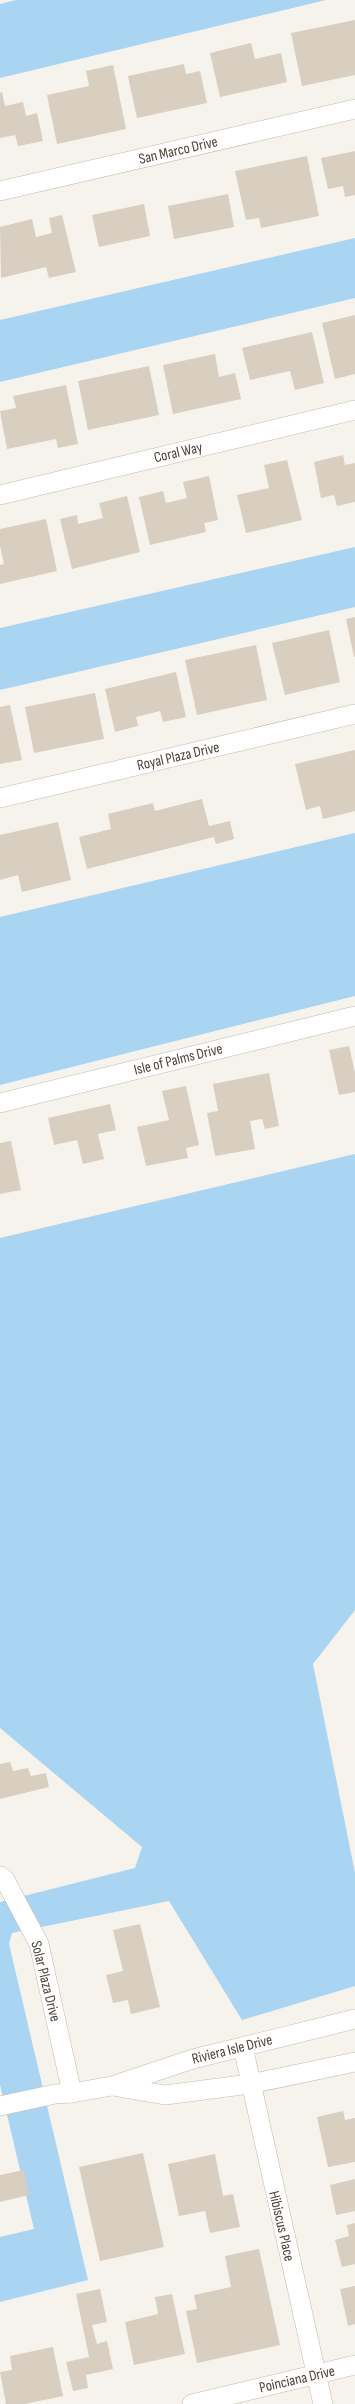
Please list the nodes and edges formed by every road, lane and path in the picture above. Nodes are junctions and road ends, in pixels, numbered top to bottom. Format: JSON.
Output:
{"nodes":[{"id":1,"x":355,"y":109,"type":"edge"},
{"id":2,"x":0,"y":191,"type":"edge"},
{"id":3,"x":355,"y":410,"type":"edge"},
{"id":4,"x":0,"y":495,"type":"edge"},
{"id":5,"x":355,"y":714,"type":"edge"},
{"id":6,"x":0,"y":798,"type":"edge"},
{"id":7,"x":355,"y":1016,"type":"edge"},
{"id":8,"x":0,"y":1102,"type":"edge"},
{"id":9,"x":2,"y":1878,"type":"edge"},
{"id":10,"x":355,"y":2019,"type":"edge"},
{"id":11,"x":243,"y":2047,"type":"junction"},
{"id":12,"x":355,"y":2062,"type":"edge"},
{"id":13,"x":250,"y":2084,"type":"junction"},
{"id":14,"x":112,"y":2086,"type":"junction"},
{"id":15,"x":64,"y":2094,"type":"junction"},
{"id":16,"x":0,"y":2106,"type":"edge"},
{"id":17,"x":355,"y":2365,"type":"edge"},
{"id":18,"x":316,"y":2375,"type":"junction"},
{"id":19,"x":192,"y":2404,"type":"edge"},
{"id":20,"x":323,"y":2404,"type":"edge"}],
"edges":[{"from":1,"to":2,"type":"street","name":"San Marco Drive"},
{"from":3,"to":4,"type":"street","name":"Coral Way"},
{"from":5,"to":6,"type":"street","name":"Royal Plaza Drive"},
{"from":7,"to":8,"type":"street","name":"Isle of Palms Drive"},
{"from":9,"to":15,"type":"street","name":"Solar Plaza Drive"},
{"from":10,"to":11,"type":"street","name":"Riviera Isle Drive"},
{"from":11,"to":13,"type":"street","name":"Hibiscus Place"},
{"from":11,"to":14,"type":"street","name":"Riviera Isle Drive"},
{"from":12,"to":13,"type":"street","name":"Riviera Isle Drive"},
{"from":13,"to":14,"type":"street","name":"Riviera Isle Drive"},
{"from":13,"to":18,"type":"street","name":"Hibiscus Place"},
{"from":14,"to":15,"type":"street","name":"Riviera Isle Drive"},
{"from":15,"to":16,"type":"street","name":"Riviera Isle Drive"},
{"from":17,"to":18,"type":"street","name":"Poinciana Drive"},
{"from":18,"to":19,"type":"street","name":"Poinciana Drive"},
{"from":18,"to":20,"type":"street","name":"Hibiscus Place"}]}
